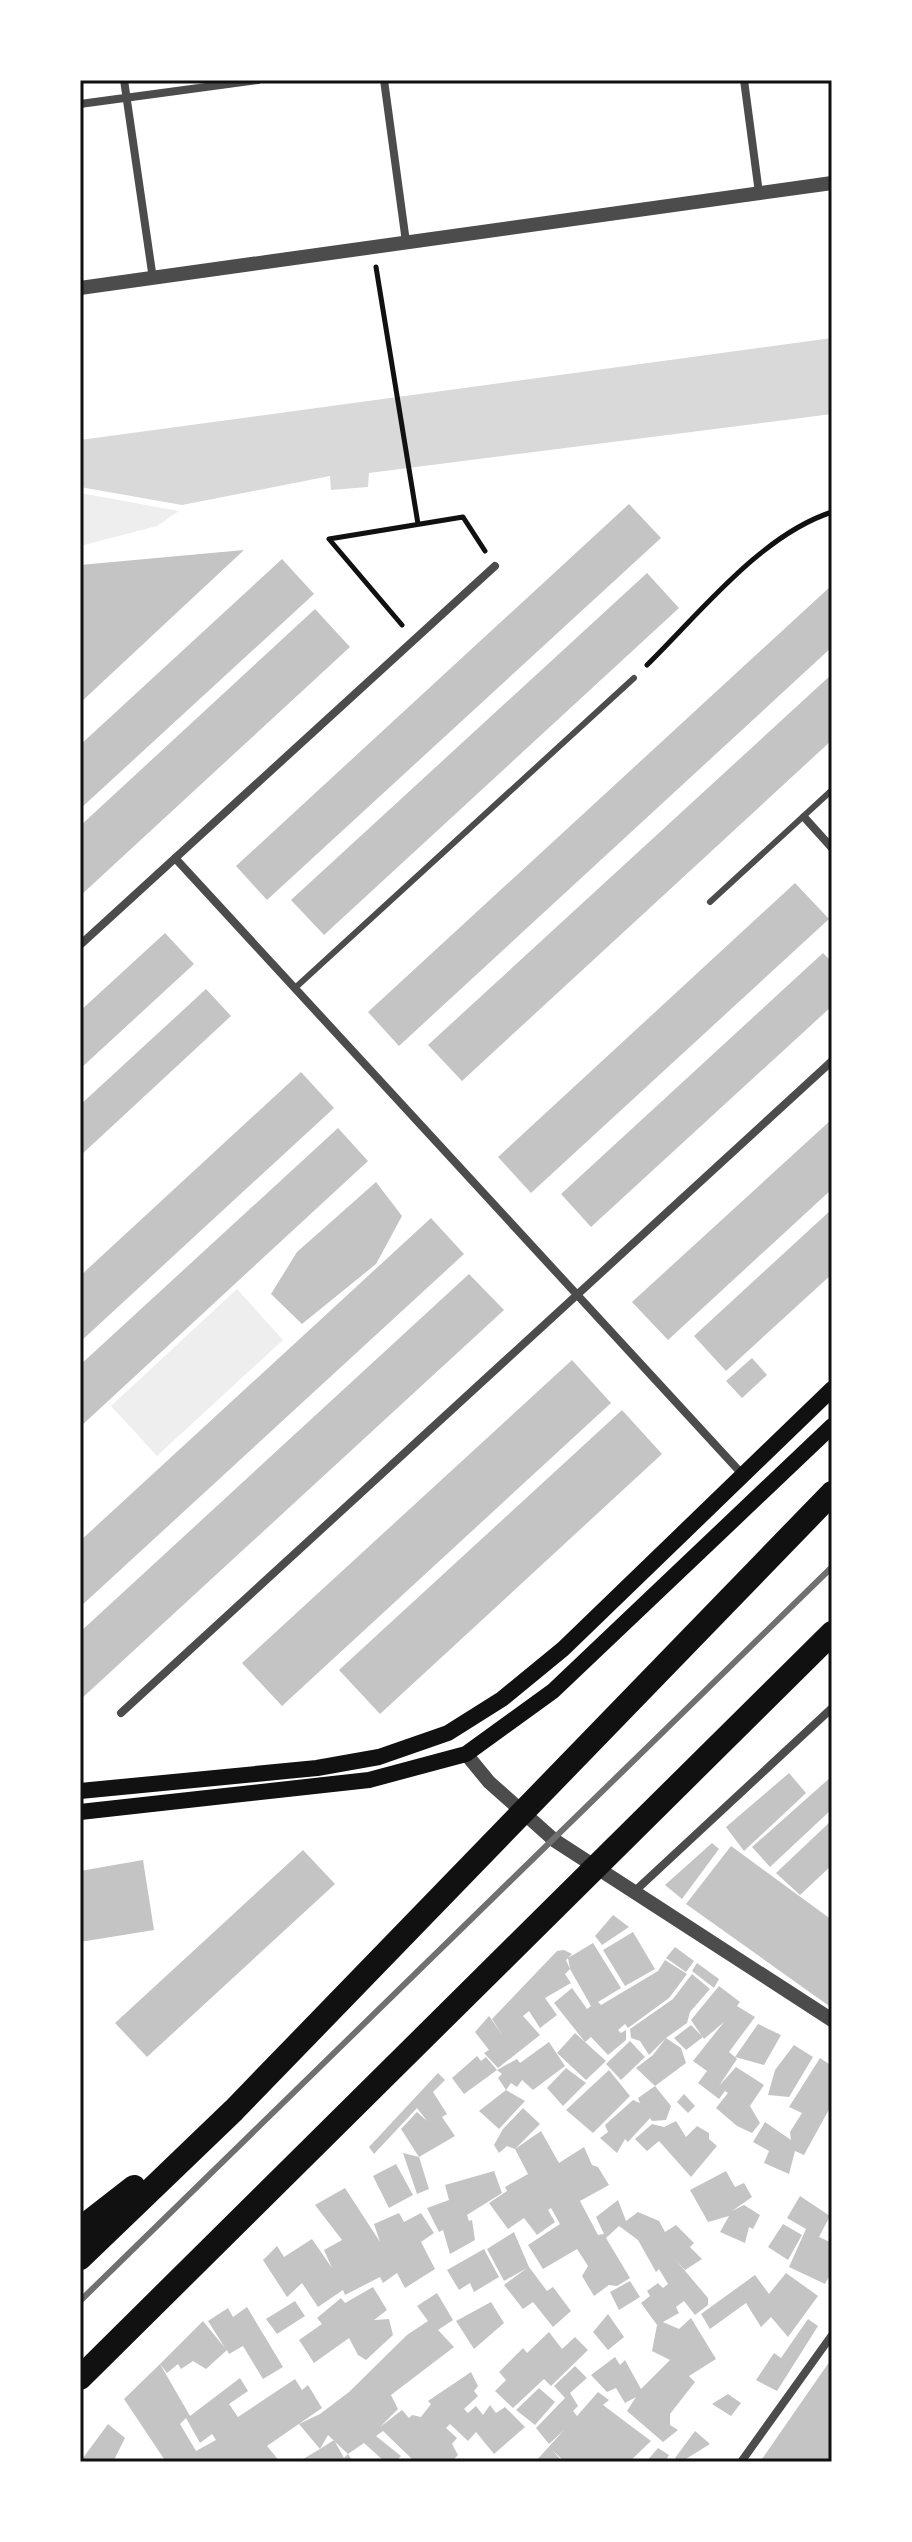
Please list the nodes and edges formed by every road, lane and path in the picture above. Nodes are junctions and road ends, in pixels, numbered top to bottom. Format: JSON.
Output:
{"nodes":[{"id":1,"x":124,"y":80,"type":"edge"},
{"id":2,"x":258,"y":80,"type":"edge"},
{"id":3,"x":384,"y":80,"type":"edge"},
{"id":4,"x":744,"y":80,"type":"edge"},
{"id":5,"x":126,"y":98,"type":"junction"},
{"id":6,"x":80,"y":104,"type":"edge"},
{"id":7,"x":832,"y":183,"type":"edge"},
{"id":8,"x":759,"y":193,"type":"junction"},
{"id":9,"x":406,"y":242,"type":"junction"},
{"id":10,"x":372,"y":247,"type":"junction"},
{"id":11,"x":153,"y":279,"type":"junction"},
{"id":12,"x":80,"y":288,"type":"edge"},
{"id":13,"x":832,"y":512,"type":"edge"},
{"id":14,"x":418,"y":524,"type":"junction"},
{"id":15,"x":495,"y":566,"type":"joint"},
{"id":16,"x":414,"y":639,"type":"junction"},
{"id":17,"x":634,"y":678,"type":"joint"},
{"id":18,"x":832,"y":790,"type":"edge"},
{"id":19,"x":804,"y":817,"type":"junction"},
{"id":20,"x":832,"y":848,"type":"edge"},
{"id":21,"x":175,"y":858,"type":"junction"},
{"id":22,"x":710,"y":902,"type":"dead end"},
{"id":23,"x":80,"y":945,"type":"edge"},
{"id":24,"x":295,"y":988,"type":"junction"},
{"id":25,"x":832,"y":1061,"type":"edge"},
{"id":26,"x":577,"y":1295,"type":"junction"},
{"id":27,"x":832,"y":1389,"type":"edge"},
{"id":28,"x":832,"y":1426,"type":"edge"},
{"id":29,"x":743,"y":1475,"type":"junction"},
{"id":30,"x":832,"y":1493,"type":"edge"},
{"id":31,"x":832,"y":1633,"type":"edge"},
{"id":32,"x":832,"y":1708,"type":"edge"},
{"id":33,"x":121,"y":1713,"type":"dead end"},
{"id":34,"x":448,"y":1733,"type":"junction"},
{"id":35,"x":466,"y":1754,"type":"junction"},
{"id":36,"x":80,"y":1791,"type":"edge"},
{"id":37,"x":80,"y":1812,"type":"edge"},
{"id":38,"x":635,"y":1891,"type":"junction"},
{"id":39,"x":832,"y":2020,"type":"edge"},
{"id":40,"x":234,"y":2110,"type":"junction"},
{"id":41,"x":80,"y":2229,"type":"edge"},
{"id":42,"x":80,"y":2258,"type":"edge"},
{"id":43,"x":832,"y":2335,"type":"edge"},
{"id":44,"x":80,"y":2378,"type":"edge"},
{"id":45,"x":741,"y":2462,"type":"edge"}],
"edges":[{"from":1,"to":5,"type":"street"},
{"from":2,"to":5,"type":"street"},
{"from":3,"to":9,"type":"street"},
{"from":4,"to":8,"type":"street"},
{"from":5,"to":6,"type":"street"},
{"from":5,"to":11,"type":"street"},
{"from":7,"to":8,"type":"street"},
{"from":8,"to":9,"type":"street"},
{"from":9,"to":10,"type":"street"},
{"from":10,"to":11,"type":"street"},
{"from":10,"to":14,"type":"path"},
{"from":11,"to":12,"type":"street"},
{"from":13,"to":17,"type":"path"},
{"from":14,"to":15,"type":"path"},
{"from":14,"to":16,"type":"path"},
{"from":15,"to":16,"type":"street"},
{"from":16,"to":21,"type":"street"},
{"from":17,"to":24,"type":"lane"},
{"from":18,"to":19,"type":"lane"},
{"from":19,"to":20,"type":"street"},
{"from":19,"to":22,"type":"lane"},
{"from":21,"to":23,"type":"street"},
{"from":21,"to":24,"type":"street"},
{"from":24,"to":26,"type":"street"},
{"from":25,"to":26,"type":"street"},
{"from":26,"to":29,"type":"street"},
{"from":26,"to":33,"type":"street"},
{"from":27,"to":29,"type":"main road"},
{"from":28,"to":35,"type":"main road"},
{"from":29,"to":34,"type":"main road"},
{"from":30,"to":40,"type":"highway"},
{"from":31,"to":44,"type":"highway"},
{"from":32,"to":38,"type":"street"},
{"from":34,"to":35,"type":"main road"},
{"from":34,"to":36,"type":"main road"},
{"from":35,"to":37,"type":"main road"},
{"from":35,"to":38,"type":"street"},
{"from":38,"to":39,"type":"street"},
{"from":40,"to":41,"type":"highway"},
{"from":40,"to":42,"type":"highway"},
{"from":43,"to":45,"type":"street"}]}
